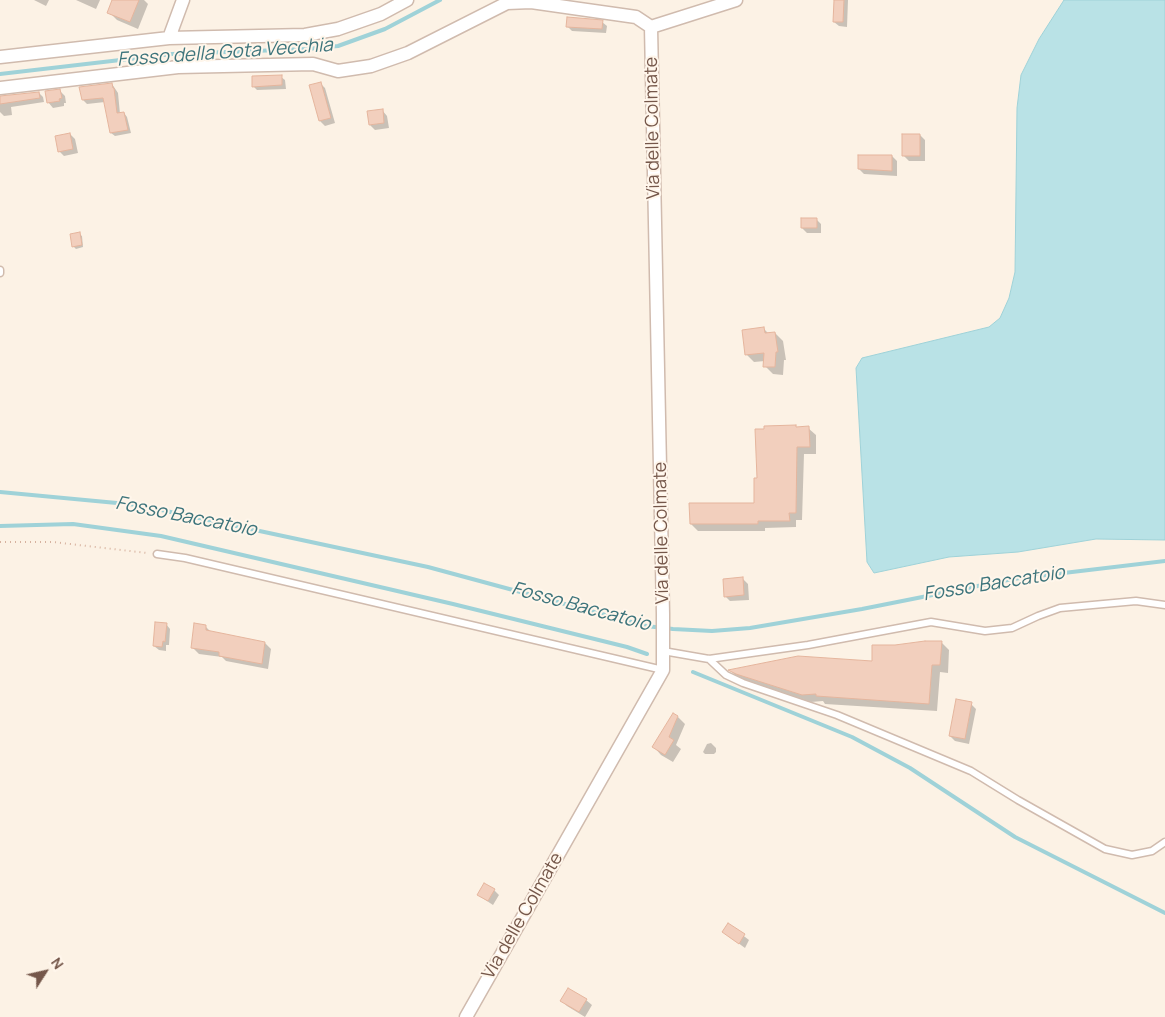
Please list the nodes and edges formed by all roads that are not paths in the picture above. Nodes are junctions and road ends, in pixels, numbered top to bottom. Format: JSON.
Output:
{"nodes":[{"id":1,"x":183,"y":0,"type":"edge"},
{"id":2,"x":407,"y":0,"type":"edge"},
{"id":3,"x":736,"y":0,"type":"edge"},
{"id":4,"x":651,"y":27,"type":"junction"},
{"id":5,"x":168,"y":38,"type":"junction"},
{"id":6,"x":0,"y":57,"type":"edge"},
{"id":7,"x":0,"y":88,"type":"edge"},
{"id":8,"x":157,"y":554,"type":"road end"},
{"id":9,"x":1165,"y":605,"type":"edge"},
{"id":10,"x":663,"y":645,"type":"junction"},
{"id":11,"x":709,"y":659,"type":"junction"},
{"id":12,"x":663,"y":670,"type":"junction"},
{"id":13,"x":1165,"y":842,"type":"edge"},
{"id":14,"x":466,"y":1017,"type":"edge"}],
"edges":[{"from":1,"to":5,"type":"street"},
{"from":2,"to":5,"type":"street"},
{"from":3,"to":4,"type":"street"},
{"from":4,"to":7,"type":"street"},
{"from":4,"to":10,"type":"street","name":"Via delle Colmate"},
{"from":5,"to":6,"type":"street"},
{"from":8,"to":12,"type":"lane"},
{"from":9,"to":11,"type":"lane"},
{"from":10,"to":11,"type":"lane"},
{"from":10,"to":12,"type":"street","name":"Via delle Colmate"},
{"from":11,"to":13,"type":"lane"},
{"from":12,"to":14,"type":"street","name":"Via delle Colmate"}]}
